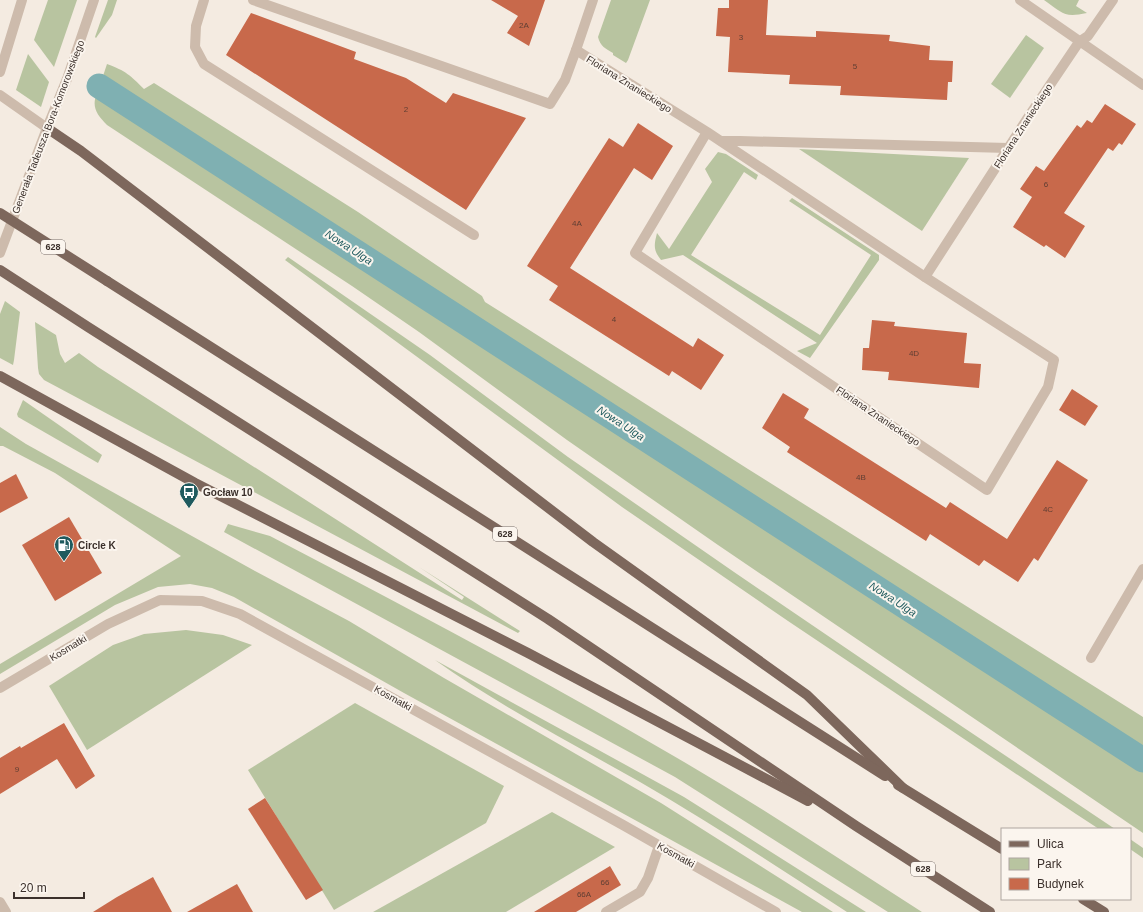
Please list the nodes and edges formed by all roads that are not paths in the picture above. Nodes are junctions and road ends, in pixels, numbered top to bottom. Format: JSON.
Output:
{"nodes":[{"id":1,"x":22,"y":0,"type":"edge"},
{"id":2,"x":94,"y":0,"type":"edge"},
{"id":3,"x":204,"y":0,"type":"edge"},
{"id":4,"x":253,"y":0,"type":"edge"},
{"id":5,"x":593,"y":0,"type":"edge"},
{"id":6,"x":1020,"y":0,"type":"edge"},
{"id":7,"x":1113,"y":0,"type":"edge"},
{"id":8,"x":1079,"y":42,"type":"junction"},
{"id":9,"x":576,"y":50,"type":"junction"},
{"id":10,"x":0,"y":72,"type":"edge"},
{"id":11,"x":1143,"y":85,"type":"edge"},
{"id":12,"x":0,"y":94,"type":"edge"},
{"id":13,"x":47,"y":128,"type":"junction"},
{"id":14,"x":707,"y":132,"type":"junction"},
{"id":15,"x":721,"y":141,"type":"junction"},
{"id":16,"x":1008,"y":148,"type":"junction"},
{"id":17,"x":0,"y":213,"type":"edge"},
{"id":18,"x":474,"y":235,"type":"dead end"},
{"id":19,"x":0,"y":253,"type":"edge"},
{"id":20,"x":0,"y":270,"type":"edge"},
{"id":21,"x":925,"y":277,"type":"junction"},
{"id":22,"x":0,"y":376,"type":"edge"},
{"id":23,"x":1143,"y":569,"type":"edge"},
{"id":24,"x":1091,"y":658,"type":"dead end"},
{"id":25,"x":0,"y":688,"type":"edge"},
{"id":26,"x":903,"y":788,"type":"junction"},
{"id":27,"x":856,"y":826,"type":"junction"},
{"id":28,"x":659,"y":846,"type":"junction"},
{"id":29,"x":1001,"y":848,"type":"edge"},
{"id":30,"x":1085,"y":900,"type":"edge"},
{"id":31,"x":0,"y":902,"type":"edge"},
{"id":32,"x":6,"y":912,"type":"edge"},
{"id":33,"x":606,"y":912,"type":"edge"},
{"id":34,"x":776,"y":912,"type":"edge"},
{"id":35,"x":990,"y":912,"type":"edge"},
{"id":36,"x":1104,"y":912,"type":"edge"}],
"edges":[{"from":1,"to":10,"type":"street"},
{"from":2,"to":13,"type":"street","name":"Generała Tadeusza Bora-Komorowskiego"},
{"from":3,"to":18,"type":"street"},
{"from":4,"to":9,"type":"street"},
{"from":5,"to":9,"type":"street","name":"Floriana Znanieckiego"},
{"from":6,"to":8,"type":"street"},
{"from":7,"to":8,"type":"street","name":"Floriana Znanieckiego"},
{"from":8,"to":11,"type":"street"},
{"from":8,"to":16,"type":"street","name":"Floriana Znanieckiego"},
{"from":9,"to":14,"type":"street","name":"Floriana Znanieckiego"},
{"from":12,"to":13,"type":"street"},
{"from":13,"to":19,"type":"street","name":"Generała Tadeusza Bora-Komorowskiego"},
{"from":13,"to":26,"type":"main road"},
{"from":14,"to":15,"type":"street","name":"Floriana Znanieckiego"},
{"from":14,"to":21,"type":"street","name":"Floriana Znanieckiego"},
{"from":15,"to":16,"type":"street"},
{"from":15,"to":21,"type":"street","name":"Floriana Znanieckiego"},
{"from":16,"to":21,"type":"street","name":"Floriana Znanieckiego"},
{"from":17,"to":26,"type":"main road","number":"628","bridge":true},
{"from":20,"to":27,"type":"main road","number":"628"},
{"from":22,"to":27,"type":"main road"},
{"from":23,"to":24,"type":"street"},
{"from":25,"to":28,"type":"street","name":"Kosmatki"},
{"from":26,"to":29,"type":"main road","number":"628"},
{"from":27,"to":35,"type":"main road","number":"628"},
{"from":28,"to":33,"type":"street"},
{"from":28,"to":34,"type":"street","name":"Kosmatki"},
{"from":30,"to":36,"type":"main road"},
{"from":31,"to":32,"type":"street"}]}
